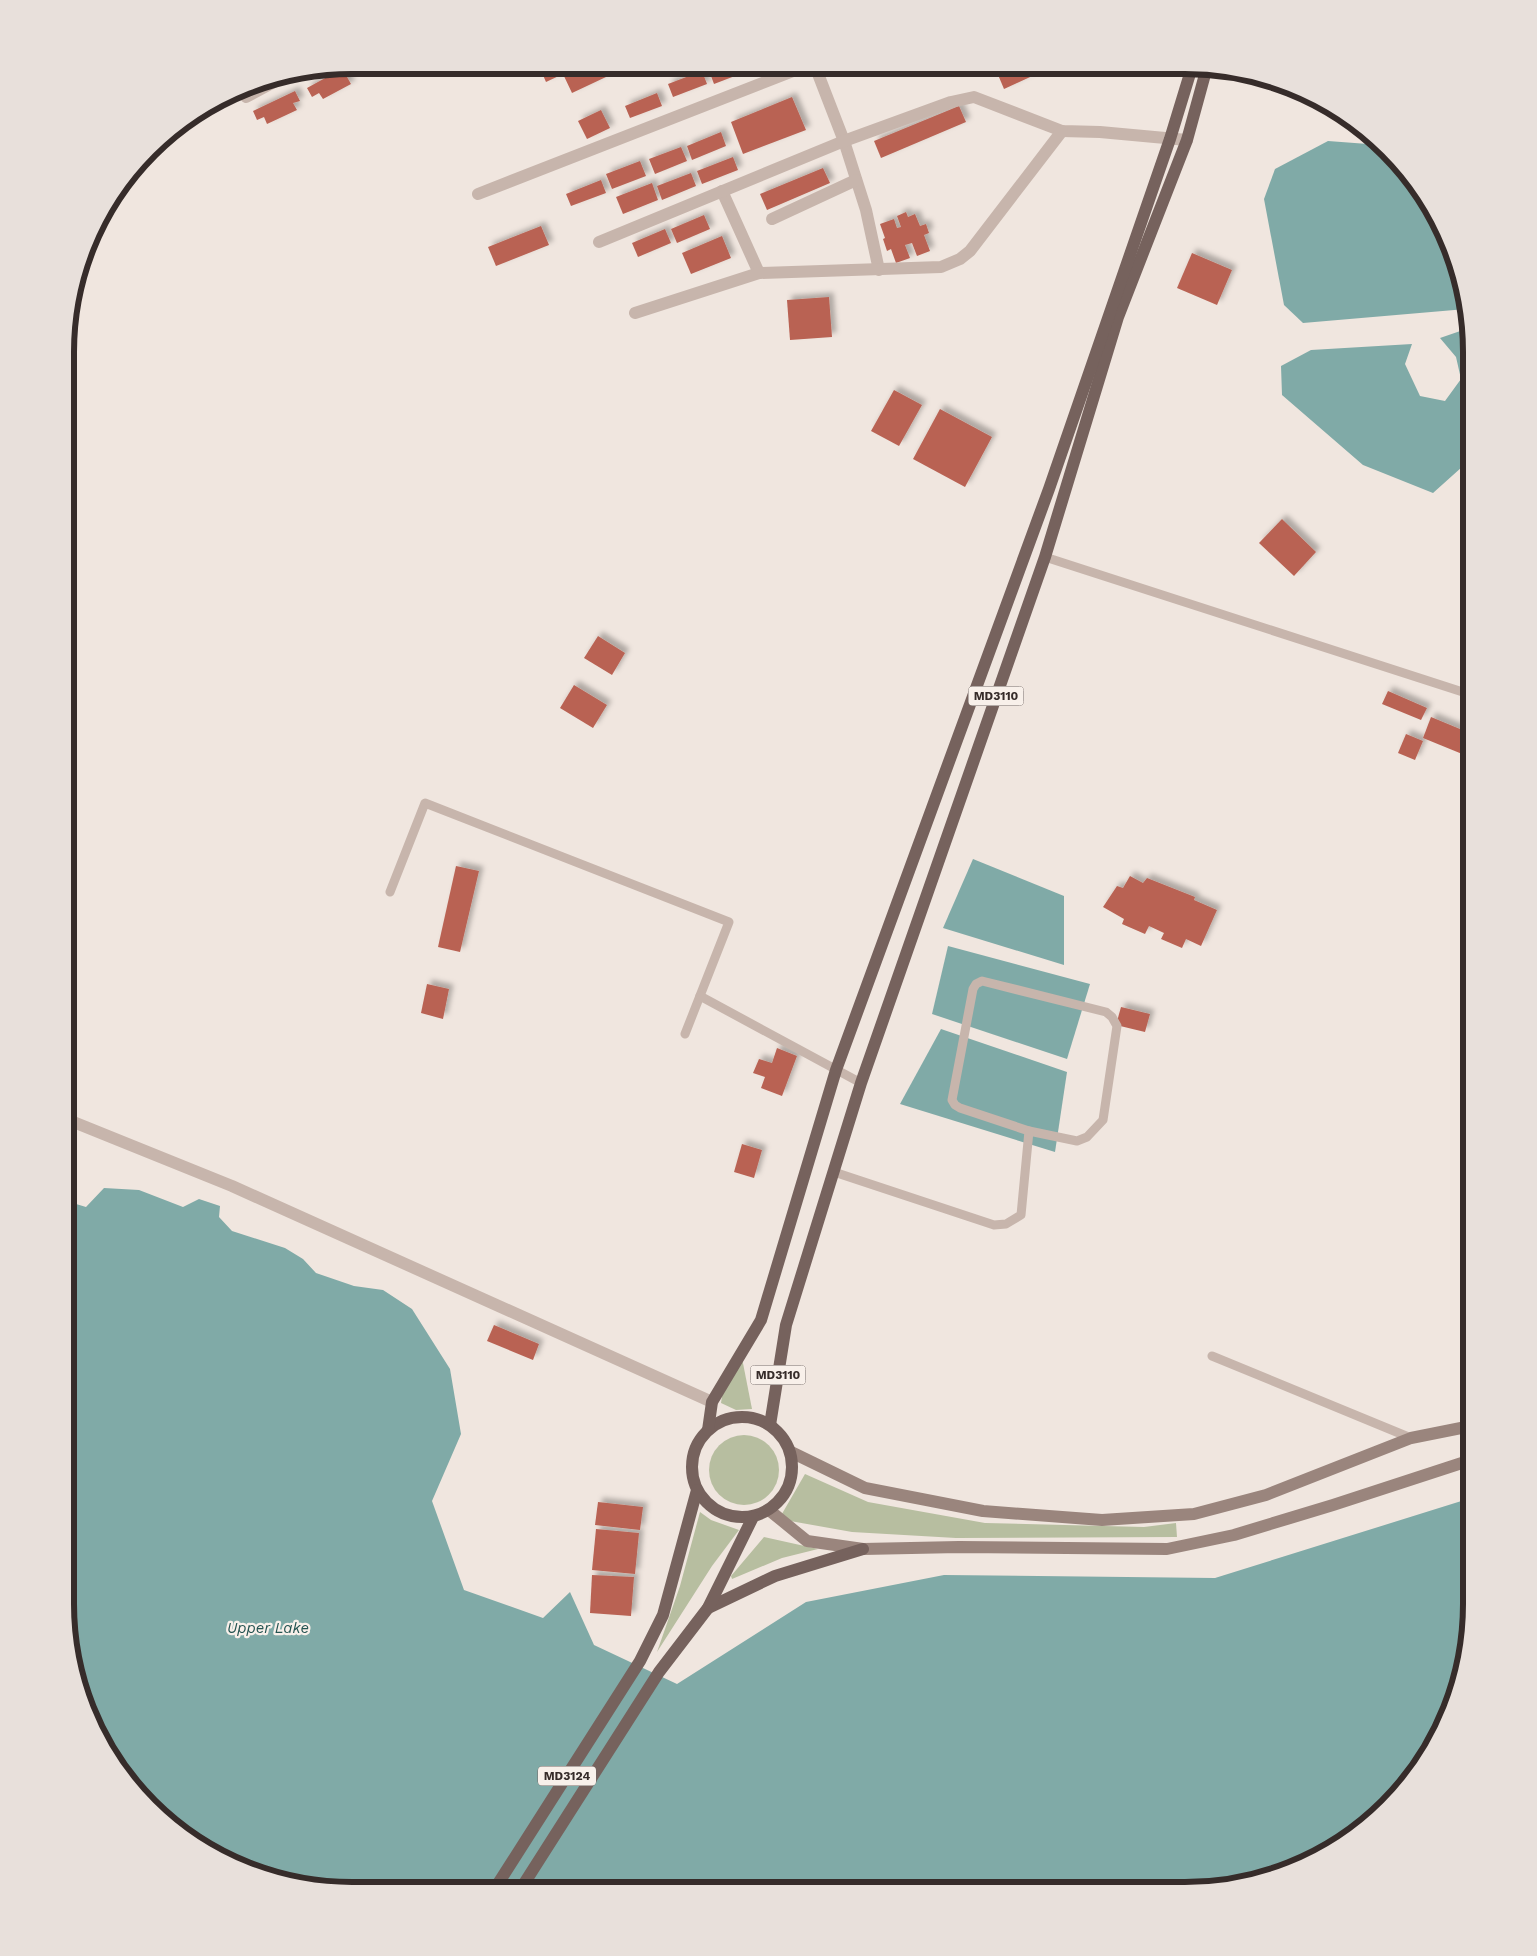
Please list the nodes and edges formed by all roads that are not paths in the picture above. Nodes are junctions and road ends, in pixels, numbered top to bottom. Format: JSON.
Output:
{"nodes":[{"id":1,"x":786,"y":74,"type":"edge"},
{"id":2,"x":818,"y":74,"type":"edge"},
{"id":3,"x":1190,"y":74,"type":"edge"},
{"id":4,"x":1205,"y":74,"type":"edge"},
{"id":5,"x":263,"y":88,"type":"edge"},
{"id":6,"x":246,"y":97,"type":"dead end"},
{"id":7,"x":1062,"y":131,"type":"junction"},
{"id":8,"x":1170,"y":139,"type":"junction"},
{"id":9,"x":1187,"y":140,"type":"junction"},
{"id":10,"x":844,"y":142,"type":"junction"},
{"id":11,"x":856,"y":180,"type":"junction"},
{"id":12,"x":722,"y":191,"type":"junction"},
{"id":13,"x":478,"y":194,"type":"dead end"},
{"id":14,"x":772,"y":219,"type":"dead end"},
{"id":15,"x":600,"y":242,"type":"dead end"},
{"id":16,"x":879,"y":270,"type":"junction"},
{"id":17,"x":758,"y":273,"type":"junction"},
{"id":18,"x":635,"y":313,"type":"dead end"},
{"id":19,"x":1045,"y":557,"type":"junction"},
{"id":20,"x":1463,"y":692,"type":"edge"},
{"id":21,"x":390,"y":892,"type":"dead end"},
{"id":22,"x":700,"y":996,"type":"junction"},
{"id":23,"x":685,"y":1034,"type":"dead end"},
{"id":24,"x":836,"y":1070,"type":"junction"},
{"id":25,"x":861,"y":1083,"type":"junction"},
{"id":26,"x":74,"y":1123,"type":"edge"},
{"id":27,"x":1029,"y":1131,"type":"junction"},
{"id":28,"x":834,"y":1172,"type":"junction"},
{"id":29,"x":1212,"y":1356,"type":"dead end"},
{"id":30,"x":712,"y":1402,"type":"junction"},
{"id":31,"x":770,"y":1425,"type":"junction"},
{"id":32,"x":1463,"y":1428,"type":"edge"},
{"id":33,"x":708,"y":1430,"type":"junction"},
{"id":34,"x":1411,"y":1438,"type":"junction"},
{"id":35,"x":791,"y":1452,"type":"junction"},
{"id":36,"x":1463,"y":1463,"type":"edge"},
{"id":37,"x":697,"y":1490,"type":"junction"},
{"id":38,"x":769,"y":1510,"type":"junction"},
{"id":39,"x":753,"y":1517,"type":"junction"},
{"id":40,"x":864,"y":1549,"type":"junction"},
{"id":41,"x":708,"y":1608,"type":"junction"},
{"id":42,"x":499,"y":1882,"type":"edge"},
{"id":43,"x":525,"y":1882,"type":"edge"}],
"edges":[{"from":1,"to":13,"type":"street"},
{"from":2,"to":10,"type":"street"},
{"from":3,"to":8,"type":"main road","number":"MD3110"},
{"from":4,"to":9,"type":"main road","number":"MD3110"},
{"from":5,"to":6,"type":"street"},
{"from":7,"to":8,"type":"street"},
{"from":7,"to":10,"type":"street"},
{"from":7,"to":16,"type":"street"},
{"from":8,"to":9,"type":"street"},
{"from":8,"to":24,"type":"main road","number":"MD3110"},
{"from":9,"to":19,"type":"main road","number":"MD3110"},
{"from":10,"to":11,"type":"street"},
{"from":10,"to":12,"type":"street"},
{"from":11,"to":14,"type":"street"},
{"from":11,"to":16,"type":"street"},
{"from":12,"to":15,"type":"street"},
{"from":12,"to":17,"type":"street"},
{"from":16,"to":17,"type":"street"},
{"from":17,"to":18,"type":"street"},
{"from":19,"to":20,"type":"lane"},
{"from":19,"to":25,"type":"main road","number":"MD3110"},
{"from":21,"to":22,"type":"lane"},
{"from":22,"to":23,"type":"lane"},
{"from":22,"to":24,"type":"lane"},
{"from":24,"to":25,"type":"lane"},
{"from":24,"to":30,"type":"main road","number":"MD3110"},
{"from":25,"to":28,"type":"main road","number":"MD3110"},
{"from":26,"to":30,"type":"street"},
{"from":27,"to":27,"type":"lane"},
{"from":27,"to":28,"type":"lane"},
{"from":28,"to":31,"type":"main road","number":"MD3110"},
{"from":29,"to":34,"type":"lane"},
{"from":30,"to":33,"type":"main road"},
{"from":31,"to":33,"type":"main road"},
{"from":31,"to":35,"type":"main road"},
{"from":32,"to":34,"type":"main road"},
{"from":33,"to":37,"type":"main road"},
{"from":34,"to":35,"type":"main road"},
{"from":35,"to":38,"type":"main road"},
{"from":36,"to":40,"type":"main road"},
{"from":37,"to":39,"type":"main road"},
{"from":37,"to":42,"type":"main road","number":"MD3124"},
{"from":38,"to":39,"type":"main road"},
{"from":38,"to":40,"type":"main road"},
{"from":39,"to":41,"type":"main road"},
{"from":40,"to":41,"type":"main road"},
{"from":41,"to":43,"type":"main road","number":"MD3124"}]}
